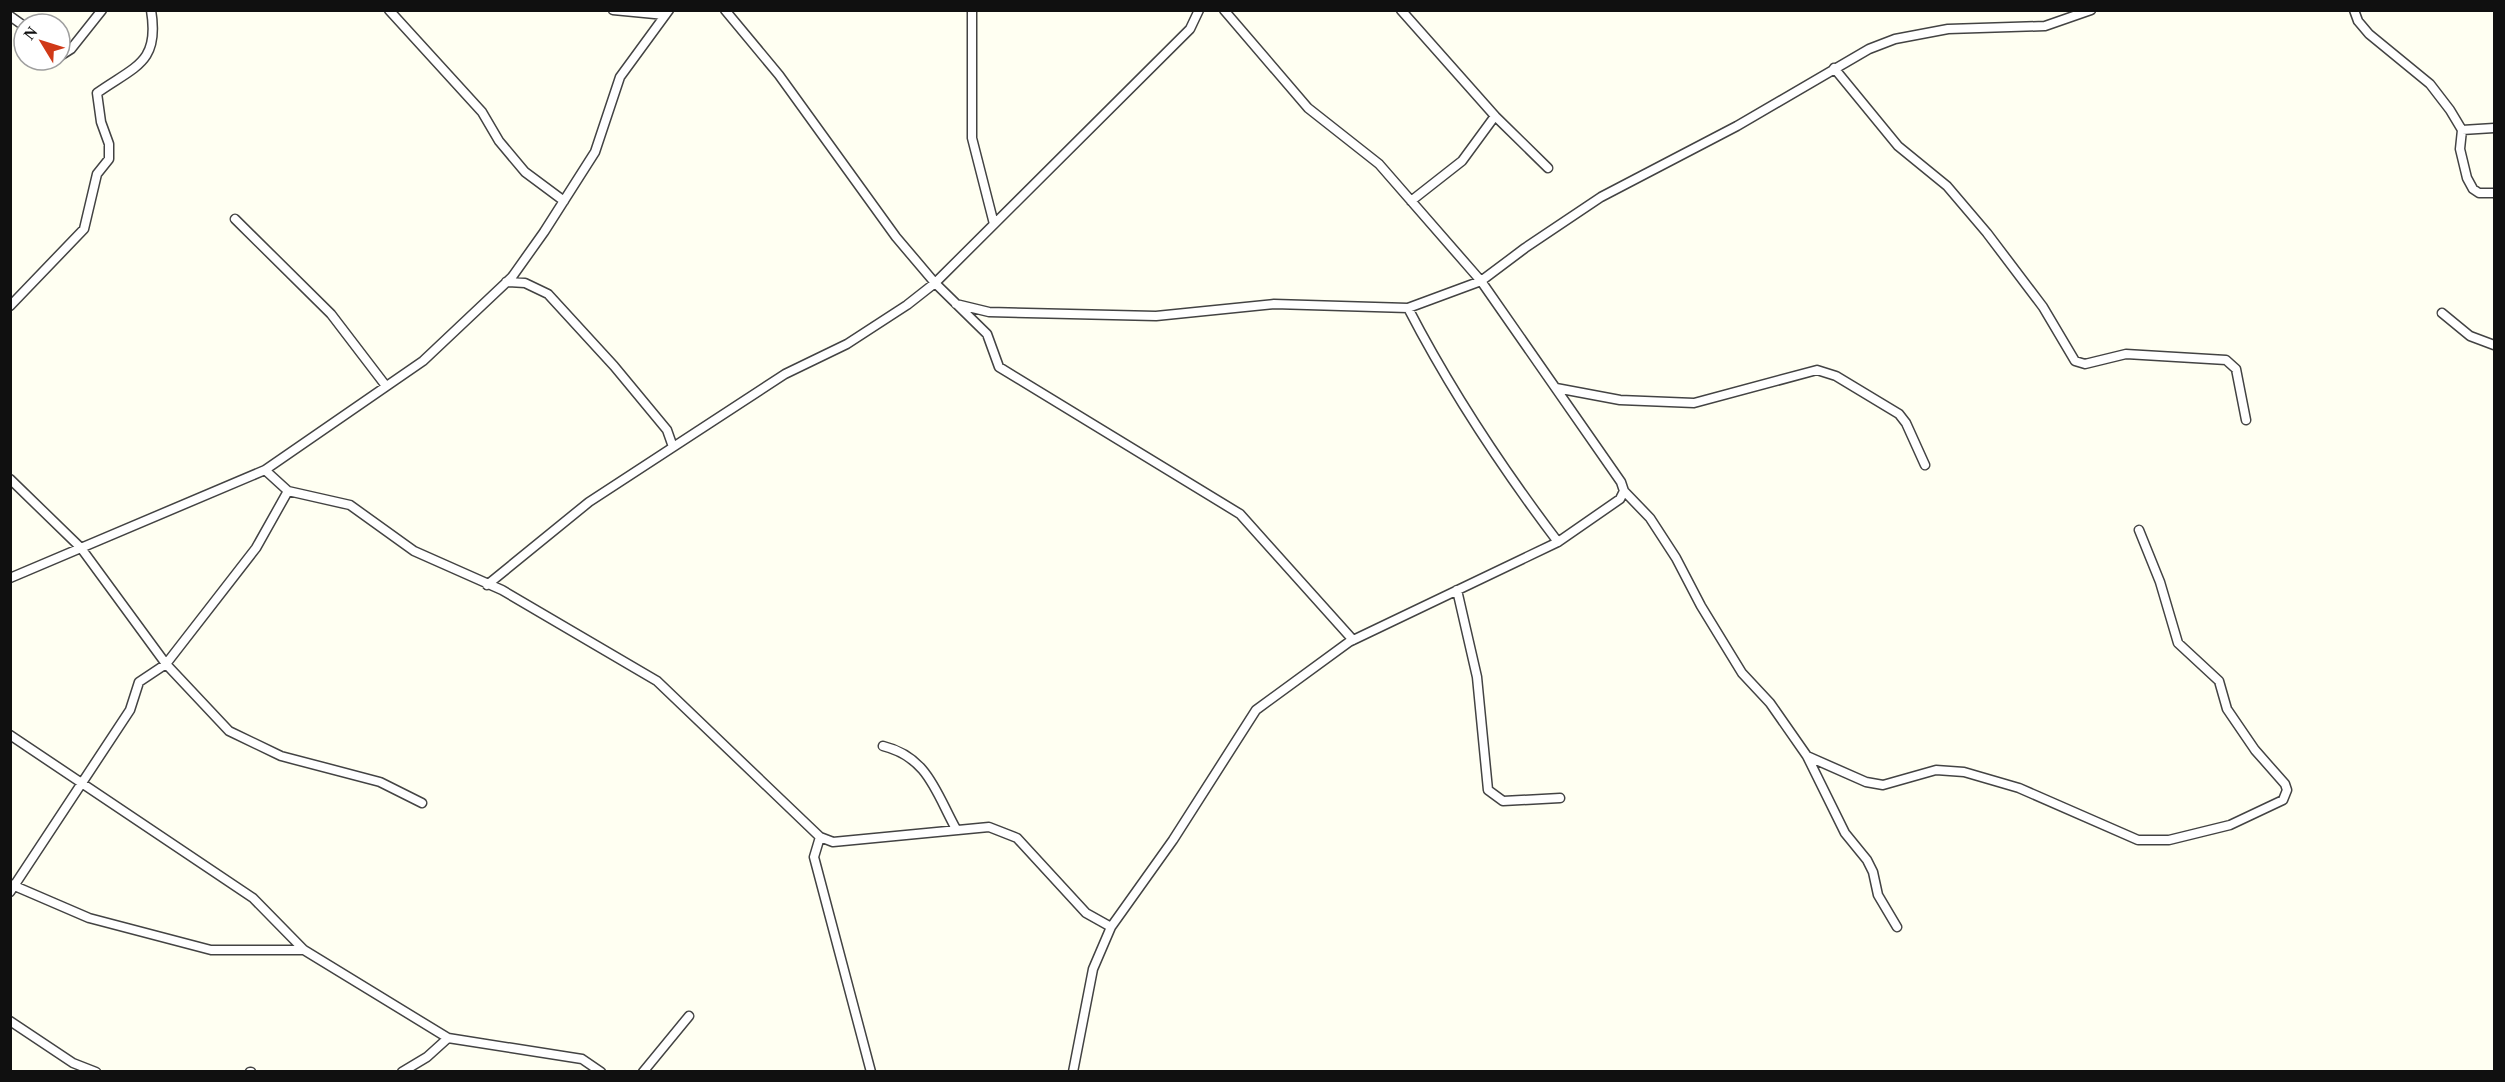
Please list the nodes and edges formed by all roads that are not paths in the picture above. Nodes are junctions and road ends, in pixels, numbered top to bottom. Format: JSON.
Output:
{"nodes":[{"id":1,"x":102,"y":10,"type":"edge"},
{"id":2,"x":151,"y":10,"type":"edge"},
{"id":3,"x":388,"y":10,"type":"edge"},
{"id":4,"x":613,"y":10,"type":"edge"},
{"id":5,"x":725,"y":10,"type":"edge"},
{"id":6,"x":972,"y":10,"type":"edge"},
{"id":7,"x":1199,"y":10,"type":"edge"},
{"id":8,"x":1224,"y":10,"type":"edge"},
{"id":9,"x":1401,"y":10,"type":"edge"},
{"id":10,"x":2091,"y":10,"type":"edge"},
{"id":11,"x":2354,"y":10,"type":"edge"},
{"id":12,"x":667,"y":13,"type":"edge"},
{"id":13,"x":72,"y":48,"type":"edge"},
{"id":14,"x":1834,"y":68,"type":"junction"},
{"id":15,"x":1495,"y":116,"type":"junction"},
{"id":16,"x":2494,"y":128,"type":"edge"},
{"id":17,"x":2462,"y":130,"type":"junction"},
{"id":18,"x":1548,"y":168,"type":"dead end"},
{"id":19,"x":2491,"y":194,"type":"edge"},
{"id":20,"x":564,"y":201,"type":"junction"},
{"id":21,"x":1411,"y":201,"type":"junction"},
{"id":22,"x":2494,"y":202,"type":"edge"},
{"id":23,"x":235,"y":219,"type":"dead end"},
{"id":24,"x":994,"y":224,"type":"junction"},
{"id":25,"x":1481,"y":281,"type":"junction"},
{"id":26,"x":506,"y":282,"type":"junction"},
{"id":27,"x":935,"y":283,"type":"junction"},
{"id":28,"x":956,"y":304,"type":"junction"},
{"id":29,"x":10,"y":306,"type":"edge"},
{"id":30,"x":1408,"y":308,"type":"junction"},
{"id":31,"x":2442,"y":313,"type":"dead end"},
{"id":32,"x":2494,"y":345,"type":"edge"},
{"id":33,"x":386,"y":386,"type":"junction"},
{"id":34,"x":1556,"y":388,"type":"junction"},
{"id":35,"x":2246,"y":420,"type":"dead end"},
{"id":36,"x":673,"y":447,"type":"junction"},
{"id":37,"x":1925,"y":465,"type":"dead end"},
{"id":38,"x":265,"y":470,"type":"junction"},
{"id":39,"x":10,"y":479,"type":"edge"},
{"id":40,"x":288,"y":491,"type":"junction"},
{"id":41,"x":1624,"y":491,"type":"junction"},
{"id":42,"x":2139,"y":530,"type":"dead end"},
{"id":43,"x":1558,"y":542,"type":"junction"},
{"id":44,"x":81,"y":548,"type":"junction"},
{"id":45,"x":10,"y":578,"type":"edge"},
{"id":46,"x":487,"y":585,"type":"junction"},
{"id":47,"x":1457,"y":590,"type":"junction"},
{"id":48,"x":1353,"y":640,"type":"junction"},
{"id":49,"x":166,"y":664,"type":"junction"},
{"id":50,"x":10,"y":735,"type":"edge"},
{"id":51,"x":883,"y":746,"type":"dead end"},
{"id":52,"x":1807,"y":756,"type":"junction"},
{"id":53,"x":80,"y":783,"type":"junction"},
{"id":54,"x":1560,"y":798,"type":"dead end"},
{"id":55,"x":422,"y":803,"type":"dead end"},
{"id":56,"x":956,"y":830,"type":"junction"},
{"id":57,"x":820,"y":837,"type":"junction"},
{"id":58,"x":12,"y":888,"type":"edge"},
{"id":59,"x":1111,"y":927,"type":"junction"},
{"id":60,"x":1897,"y":927,"type":"dead end"},
{"id":61,"x":304,"y":950,"type":"junction"},
{"id":62,"x":689,"y":1016,"type":"dead end"},
{"id":63,"x":10,"y":1020,"type":"edge"},
{"id":64,"x":447,"y":1038,"type":"junction"},
{"id":65,"x":96,"y":1071,"type":"edge"},
{"id":66,"x":402,"y":1071,"type":"edge"},
{"id":67,"x":601,"y":1071,"type":"edge"},
{"id":68,"x":643,"y":1071,"type":"edge"},
{"id":69,"x":871,"y":1071,"type":"edge"},
{"id":70,"x":1073,"y":1071,"type":"edge"}],
"edges":[{"from":1,"to":13,"type":"street"},
{"from":2,"to":29,"type":"street"},
{"from":3,"to":20,"type":"street"},
{"from":4,"to":12,"type":"street"},
{"from":5,"to":27,"type":"street"},
{"from":6,"to":24,"type":"street"},
{"from":7,"to":24,"type":"street"},
{"from":8,"to":21,"type":"street"},
{"from":9,"to":15,"type":"street"},
{"from":10,"to":14,"type":"street"},
{"from":11,"to":17,"type":"street"},
{"from":12,"to":20,"type":"street"},
{"from":14,"to":25,"type":"street"},
{"from":14,"to":35,"type":"street"},
{"from":15,"to":18,"type":"street"},
{"from":15,"to":21,"type":"street"},
{"from":16,"to":17,"type":"street"},
{"from":17,"to":19,"type":"street"},
{"from":19,"to":22,"type":"street"},
{"from":20,"to":26,"type":"street"},
{"from":21,"to":25,"type":"street"},
{"from":23,"to":33,"type":"street"},
{"from":24,"to":27,"type":"street"},
{"from":25,"to":30,"type":"street"},
{"from":25,"to":34,"type":"street"},
{"from":26,"to":33,"type":"street"},
{"from":26,"to":36,"type":"street"},
{"from":27,"to":28,"type":"street"},
{"from":27,"to":36,"type":"street"},
{"from":28,"to":30,"type":"street"},
{"from":28,"to":48,"type":"street"},
{"from":30,"to":43,"type":"street"},
{"from":31,"to":32,"type":"street"},
{"from":33,"to":38,"type":"street"},
{"from":34,"to":37,"type":"street"},
{"from":34,"to":41,"type":"street"},
{"from":36,"to":46,"type":"street"},
{"from":38,"to":40,"type":"street"},
{"from":38,"to":44,"type":"street"},
{"from":39,"to":44,"type":"street"},
{"from":40,"to":46,"type":"street"},
{"from":40,"to":49,"type":"street"},
{"from":41,"to":43,"type":"street"},
{"from":41,"to":52,"type":"street"},
{"from":42,"to":52,"type":"street"},
{"from":43,"to":47,"type":"street"},
{"from":44,"to":45,"type":"street"},
{"from":44,"to":49,"type":"street"},
{"from":46,"to":57,"type":"street"},
{"from":47,"to":48,"type":"street"},
{"from":47,"to":54,"type":"street"},
{"from":48,"to":59,"type":"street"},
{"from":49,"to":53,"type":"street"},
{"from":49,"to":55,"type":"street"},
{"from":50,"to":53,"type":"street"},
{"from":51,"to":56,"type":"street"},
{"from":52,"to":60,"type":"street"},
{"from":53,"to":58,"type":"street"},
{"from":53,"to":61,"type":"street"},
{"from":56,"to":57,"type":"street"},
{"from":56,"to":59,"type":"street"},
{"from":57,"to":69,"type":"street"},
{"from":58,"to":61,"type":"street"},
{"from":59,"to":70,"type":"street"},
{"from":61,"to":64,"type":"street"},
{"from":62,"to":68,"type":"street"},
{"from":63,"to":65,"type":"street"},
{"from":64,"to":66,"type":"street"},
{"from":64,"to":67,"type":"street"}]}
